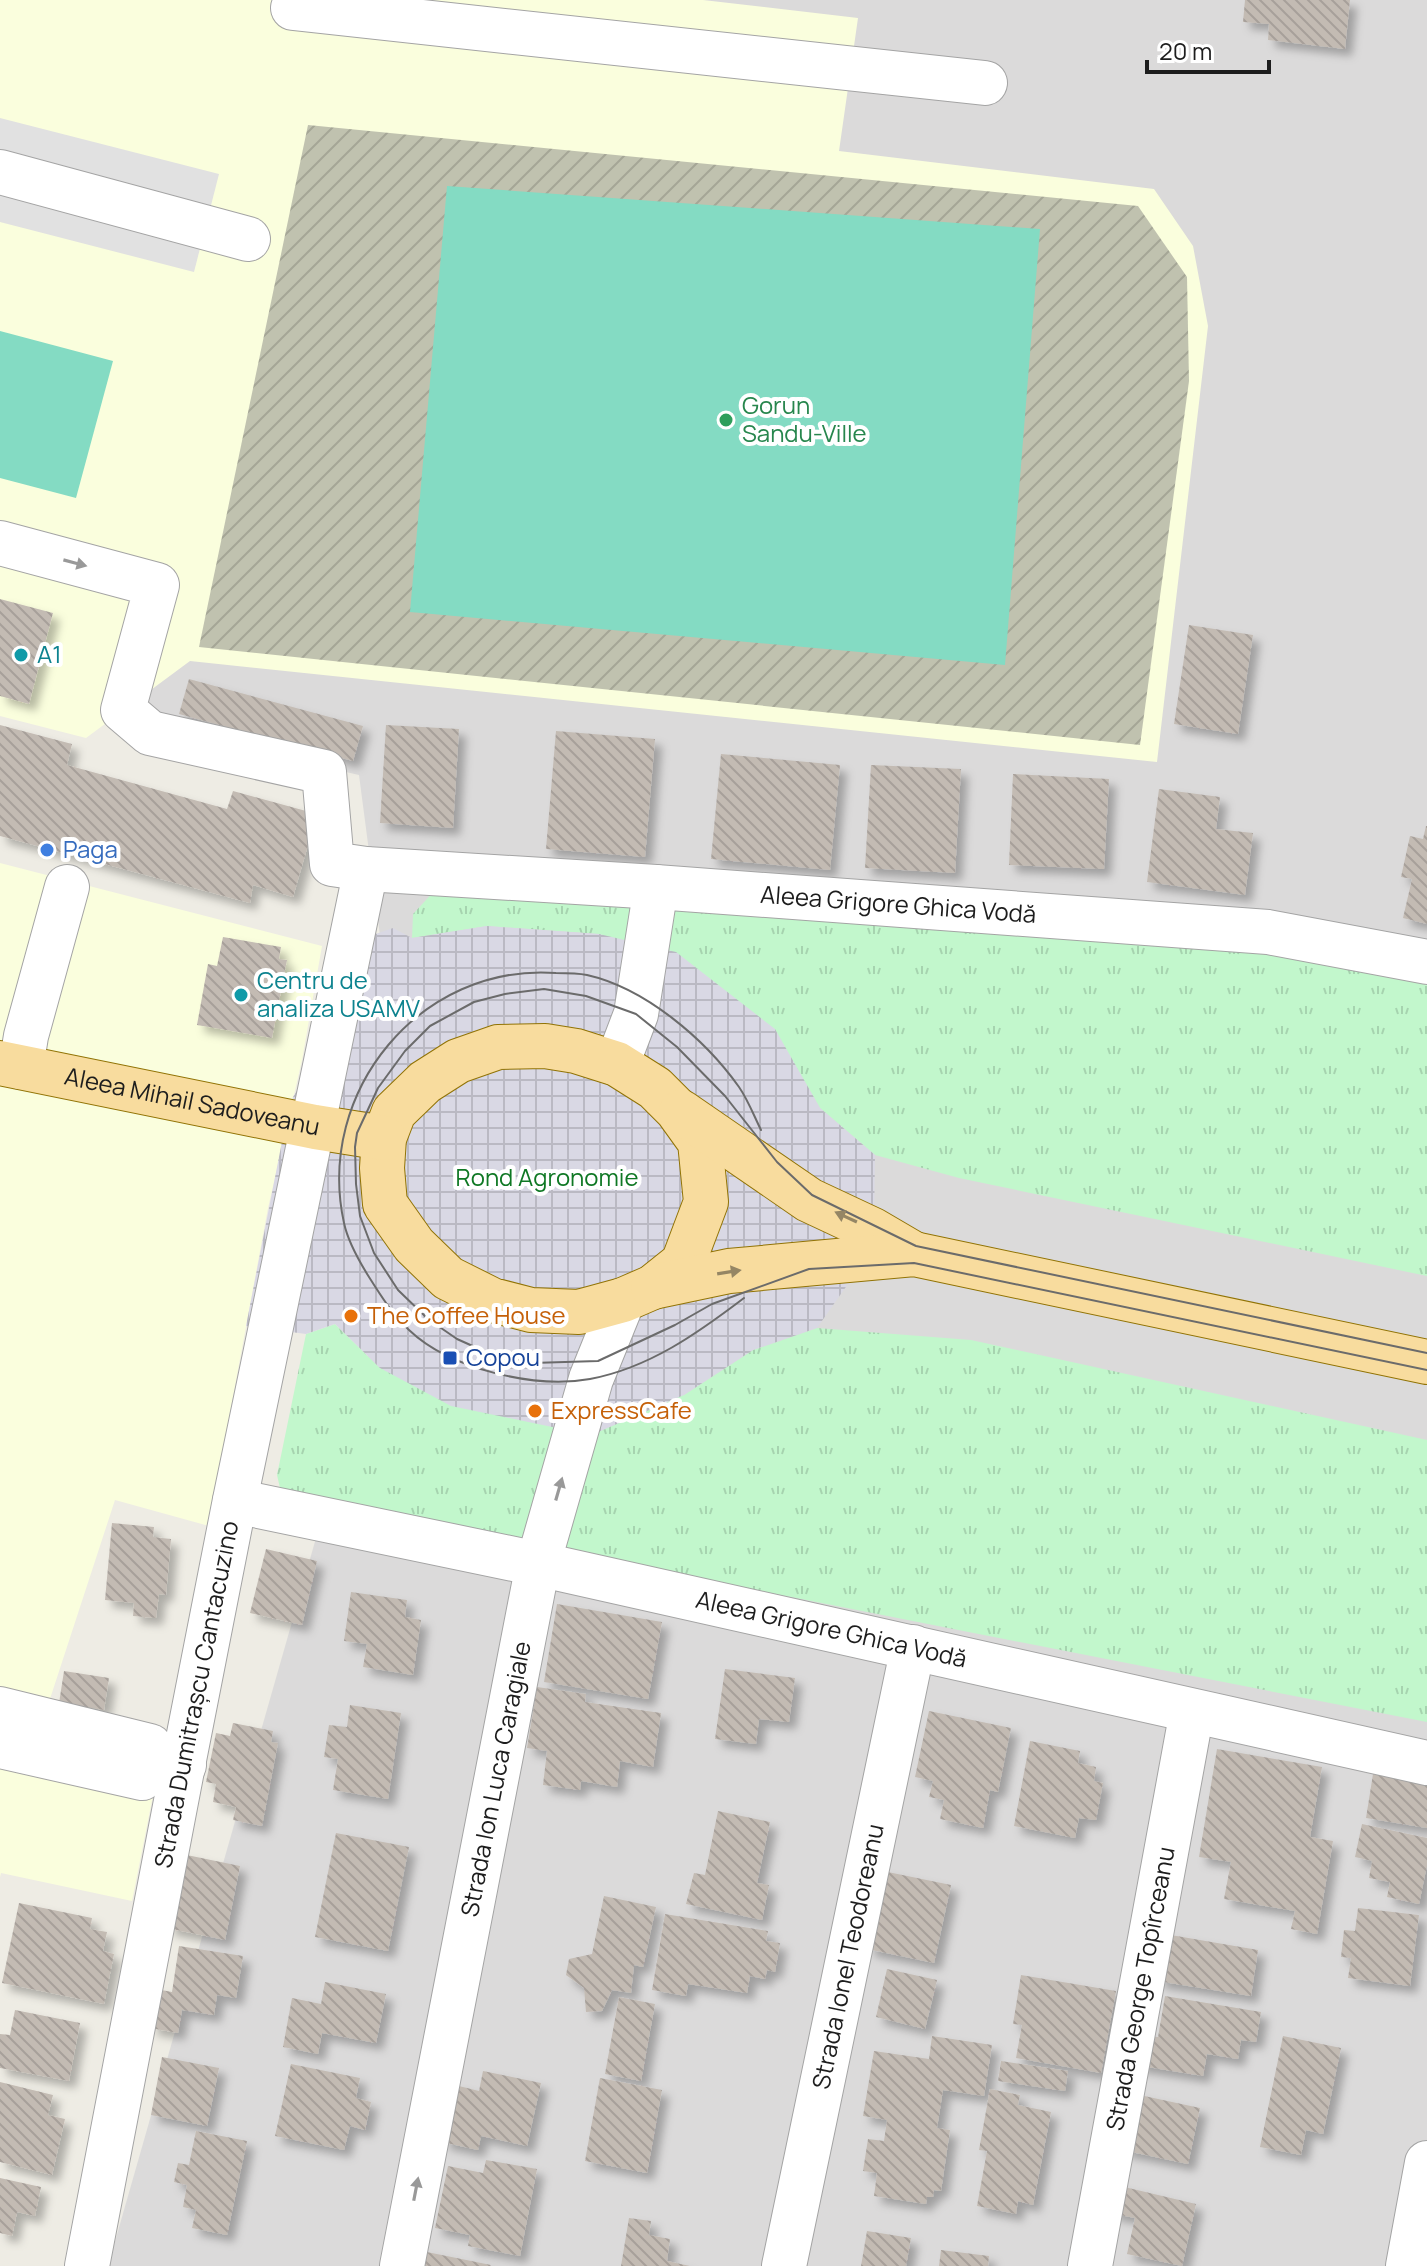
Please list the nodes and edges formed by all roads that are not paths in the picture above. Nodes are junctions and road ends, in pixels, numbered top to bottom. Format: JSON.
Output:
{"nodes":[{"id":1,"x":293,"y":8,"type":"dead end"},
{"id":2,"x":985,"y":83,"type":"dead end"},
{"id":3,"x":0,"y":172,"type":"edge"},
{"id":4,"x":248,"y":239,"type":"dead end"},
{"id":5,"x":0,"y":543,"type":"edge"},
{"id":6,"x":366,"y":869,"type":"junction"},
{"id":7,"x":67,"y":887,"type":"dead end"},
{"id":8,"x":656,"y":887,"type":"junction"},
{"id":9,"x":1427,"y":962,"type":"edge"},
{"id":10,"x":617,"y":1064,"type":"junction"},
{"id":11,"x":10,"y":1065,"type":"edge"},
{"id":12,"x":677,"y":1110,"type":"junction"},
{"id":13,"x":315,"y":1127,"type":"junction"},
{"id":14,"x":384,"y":1138,"type":"junction"},
{"id":15,"x":914,"y":1254,"type":"junction"},
{"id":16,"x":638,"y":1294,"type":"junction"},
{"id":17,"x":1427,"y":1362,"type":"edge"},
{"id":18,"x":235,"y":1501,"type":"junction"},
{"id":19,"x":538,"y":1564,"type":"junction"},
{"id":20,"x":913,"y":1647,"type":"junction"},
{"id":21,"x":0,"y":1709,"type":"edge"},
{"id":22,"x":1192,"y":1711,"type":"junction"},
{"id":23,"x":0,"y":1746,"type":"edge"},
{"id":24,"x":1427,"y":1763,"type":"edge"},
{"id":25,"x":171,"y":1764,"type":"junction"},
{"id":26,"x":1427,"y":2163,"type":"edge"},
{"id":27,"x":87,"y":2266,"type":"edge"},
{"id":28,"x":402,"y":2266,"type":"edge"},
{"id":29,"x":784,"y":2266,"type":"edge"},
{"id":30,"x":1090,"y":2266,"type":"edge"},
{"id":31,"x":1408,"y":2266,"type":"edge"}],
"edges":[{"from":1,"to":2,"type":"street"},
{"from":3,"to":4,"type":"street"},
{"from":5,"to":6,"type":"street","name":"Aleea Grigore Ghica Vodă","one_way":true},
{"from":6,"to":8,"type":"street","name":"Aleea Grigore Ghica Vodă"},
{"from":6,"to":13,"type":"street","name":"Strada Dumitrașcu Cantacuzino"},
{"from":7,"to":11,"type":"street"},
{"from":8,"to":9,"type":"street","name":"Aleea Grigore Ghica Vodă"},
{"from":8,"to":10,"type":"street"},
{"from":10,"to":12,"type":"main road"},
{"from":10,"to":14,"type":"main road"},
{"from":11,"to":13,"type":"main road","name":"Aleea Mihail Sadoveanu"},
{"from":15,"to":12,"type":"main road","one_way":true},
{"from":12,"to":16,"type":"main road"},
{"from":13,"to":14,"type":"main road","name":"Aleea Mihail Sadoveanu"},
{"from":13,"to":18,"type":"street","name":"Strada Dumitrașcu Cantacuzino"},
{"from":14,"to":16,"type":"main road"},
{"from":16,"to":15,"type":"main road","one_way":true},
{"from":15,"to":17,"type":"main road"},
{"from":19,"to":16,"type":"street","name":"Strada Ion Luca Caragiale","one_way":true},
{"from":18,"to":19,"type":"street","name":"Aleea Grigore Ghica Vodă"},
{"from":18,"to":25,"type":"street","name":"Strada Dumitrașcu Cantacuzino"},
{"from":19,"to":20,"type":"street","name":"Aleea Grigore Ghica Vodă"},
{"from":28,"to":19,"type":"street","name":"Strada Ion Luca Caragiale","one_way":true},
{"from":20,"to":22,"type":"street","name":"Aleea Grigore Ghica Vodă"},
{"from":20,"to":29,"type":"street","name":"Strada Ionel Teodoreanu"},
{"from":21,"to":25,"type":"street"},
{"from":22,"to":24,"type":"street","name":"Aleea Grigore Ghica Vodă"},
{"from":22,"to":30,"type":"street","name":"Strada George Topîrceanu"},
{"from":23,"to":25,"type":"street"},
{"from":25,"to":27,"type":"street","name":"Strada Dumitrașcu Cantacuzino"},
{"from":26,"to":31,"type":"street"}]}
